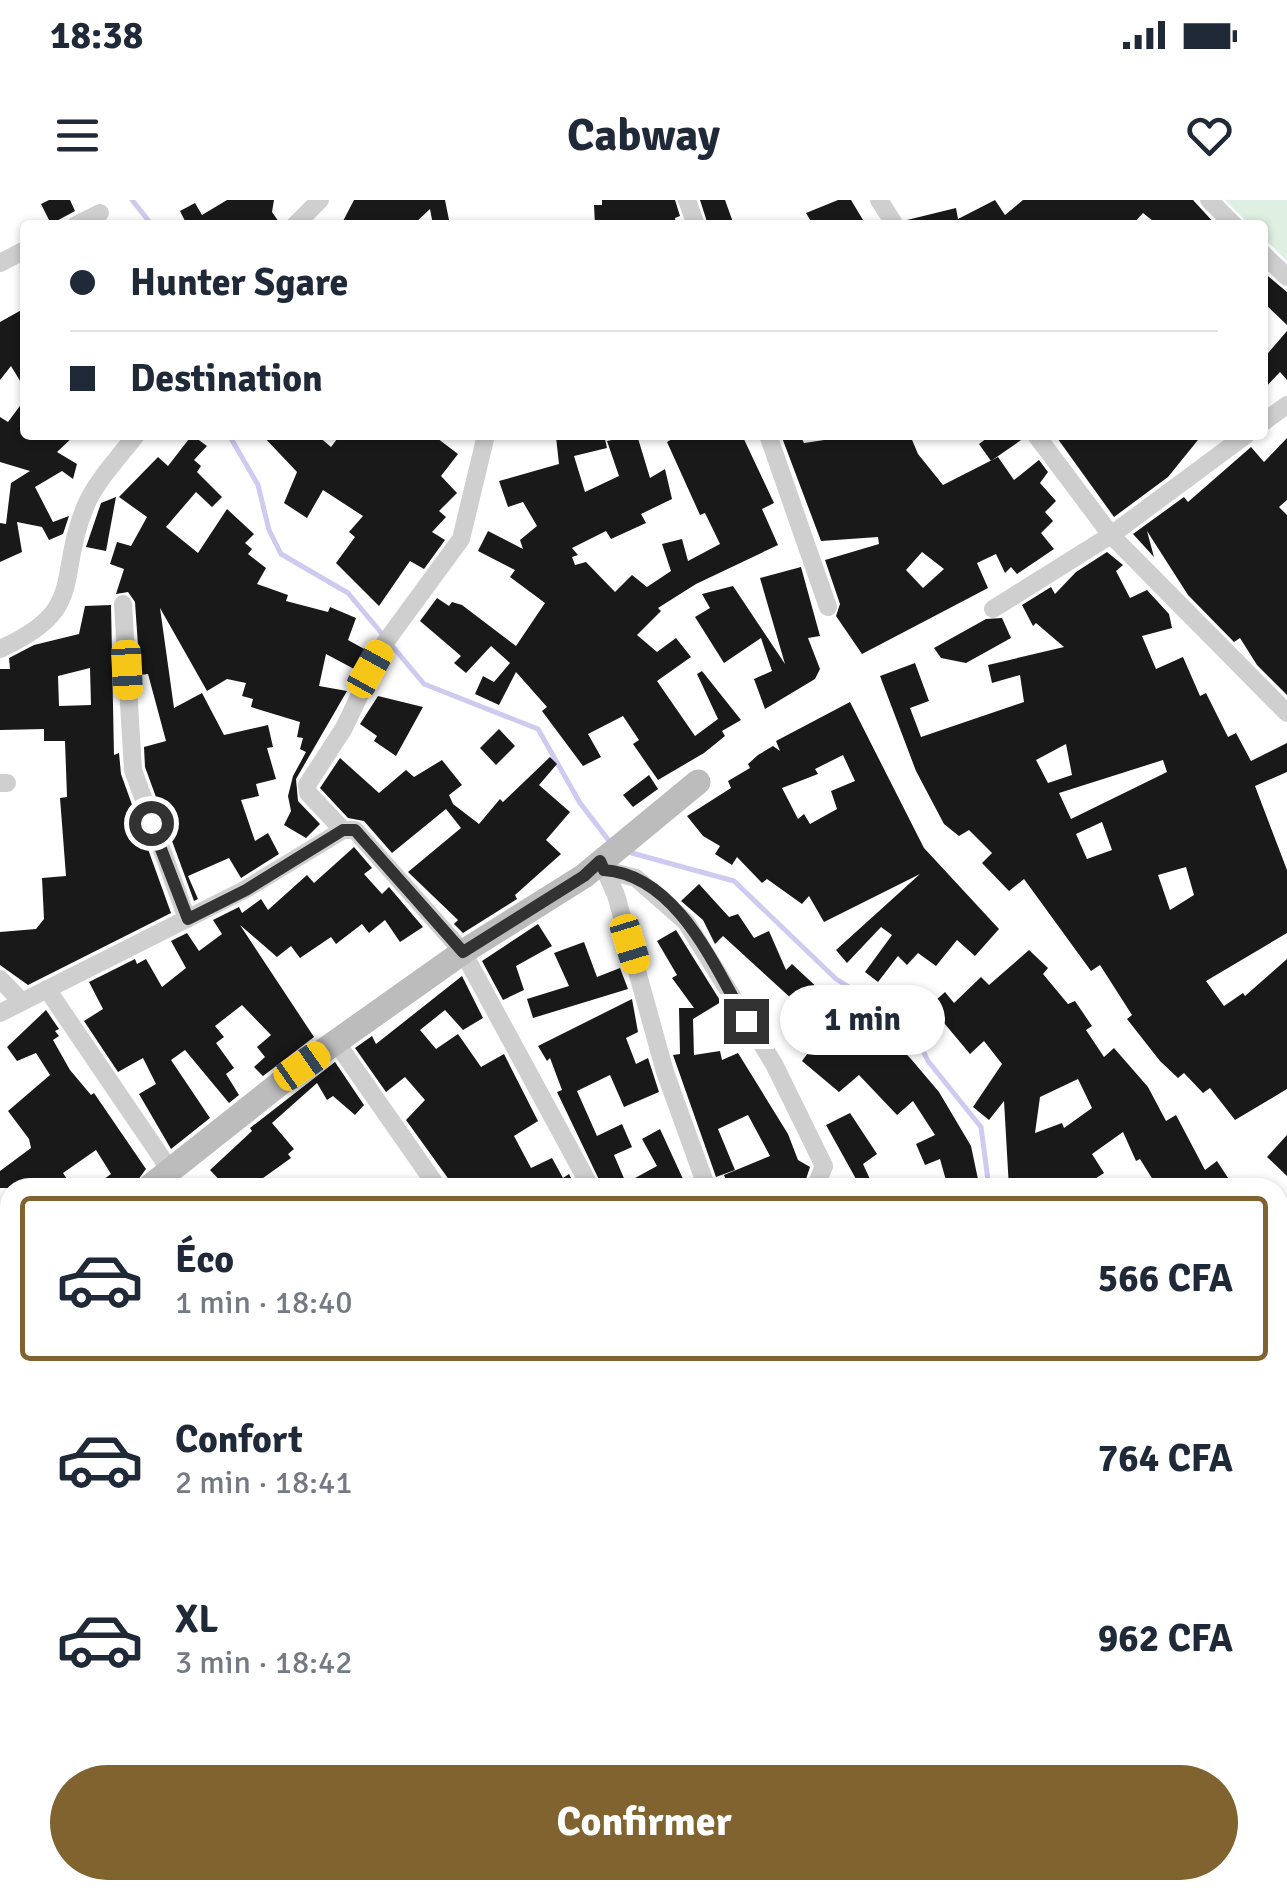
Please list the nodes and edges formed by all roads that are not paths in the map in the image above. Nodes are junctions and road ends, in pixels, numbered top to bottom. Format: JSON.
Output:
{"nodes":[{"id":1,"x":320,"y":200,"type":"edge"},
{"id":2,"x":1209,"y":200,"type":"edge"},
{"id":3,"x":100,"y":213,"type":"dead end"},
{"id":4,"x":86,"y":220,"type":"edge"},
{"id":5,"x":300,"y":220,"type":"edge"},
{"id":6,"x":1229,"y":220,"type":"edge"},
{"id":7,"x":1268,"y":259,"type":"edge"},
{"id":8,"x":1287,"y":278,"type":"edge"},
{"id":9,"x":132,"y":440,"type":"edge"},
{"id":10,"x":485,"y":440,"type":"edge"},
{"id":11,"x":770,"y":440,"type":"edge"},
{"id":12,"x":1040,"y":440,"type":"edge"},
{"id":13,"x":1239,"y":440,"type":"edge"},
{"id":14,"x":1110,"y":535,"type":"junction"},
{"id":15,"x":123,"y":604,"type":"dead end"},
{"id":16,"x":828,"y":607,"type":"dead end"},
{"id":17,"x":993,"y":609,"type":"dead end"},
{"id":18,"x":0,"y":648,"type":"edge"},
{"id":19,"x":1287,"y":713,"type":"edge"},
{"id":20,"x":698,"y":782,"type":"dead end"},
{"id":21,"x":343,"y":830,"type":"junction"},
{"id":22,"x":607,"y":859,"type":"junction"},
{"id":23,"x":188,"y":919,"type":"junction"},
{"id":24,"x":463,"y":952,"type":"junction"},
{"id":25,"x":0,"y":980,"type":"edge"},
{"id":26,"x":47,"y":989,"type":"junction"},
{"id":27,"x":21,"y":1001,"type":"junction"},
{"id":28,"x":0,"y":1013,"type":"edge"},
{"id":29,"x":336,"y":1042,"type":"junction"},
{"id":30,"x":170,"y":1170,"type":"junction"},
{"id":31,"x":160,"y":1178,"type":"edge"},
{"id":32,"x":431,"y":1178,"type":"edge"},
{"id":33,"x":586,"y":1178,"type":"edge"},
{"id":34,"x":704,"y":1178,"type":"edge"},
{"id":35,"x":820,"y":1178,"type":"edge"}],
"edges":[{"from":1,"to":5,"type":"street"},
{"from":2,"to":6,"type":"street"},
{"from":3,"to":4,"type":"street"},
{"from":7,"to":8,"type":"street"},
{"from":9,"to":18,"type":"street"},
{"from":10,"to":21,"type":"street"},
{"from":11,"to":16,"type":"street"},
{"from":12,"to":14,"type":"street"},
{"from":13,"to":14,"type":"street"},
{"from":14,"to":17,"type":"street"},
{"from":14,"to":19,"type":"street"},
{"from":15,"to":23,"type":"street"},
{"from":20,"to":22,"type":"street"},
{"from":21,"to":23,"type":"street"},
{"from":21,"to":24,"type":"street"},
{"from":22,"to":24,"type":"street"},
{"from":22,"to":34,"type":"street"},
{"from":22,"to":35,"type":"street"},
{"from":23,"to":26,"type":"street"},
{"from":24,"to":29,"type":"street"},
{"from":24,"to":33,"type":"street"},
{"from":25,"to":27,"type":"street"},
{"from":26,"to":27,"type":"street"},
{"from":26,"to":30,"type":"street"},
{"from":27,"to":28,"type":"street"},
{"from":29,"to":30,"type":"street"},
{"from":29,"to":32,"type":"street"},
{"from":30,"to":31,"type":"street"}]}
